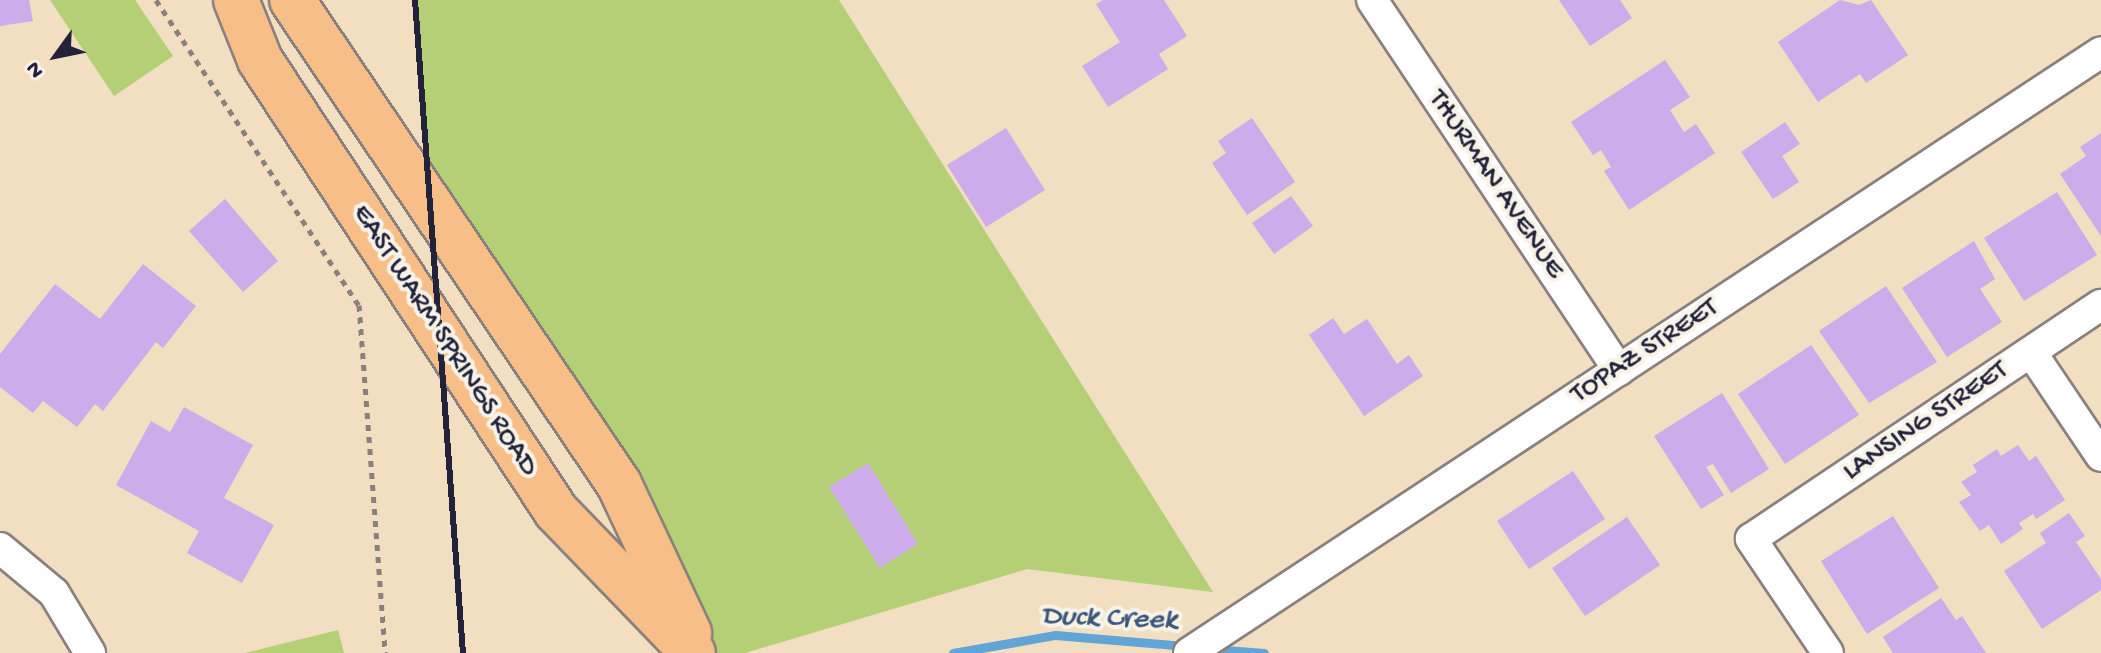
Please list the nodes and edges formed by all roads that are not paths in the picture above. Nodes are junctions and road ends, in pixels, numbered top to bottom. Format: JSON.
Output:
{"nodes":[{"id":1,"x":236,"y":0,"type":"edge"},
{"id":2,"x":292,"y":0,"type":"edge"},
{"id":3,"x":1372,"y":0,"type":"edge"},
{"id":4,"x":2101,"y":52,"type":"edge"},
{"id":5,"x":2101,"y":305,"type":"edge"},
{"id":6,"x":2031,"y":352,"type":"junction"},
{"id":7,"x":1619,"y":370,"type":"junction"},
{"id":8,"x":2101,"y":456,"type":"edge"},
{"id":9,"x":0,"y":548,"type":"edge"},
{"id":10,"x":90,"y":653,"type":"edge"},
{"id":11,"x":696,"y":653,"type":"edge"},
{"id":12,"x":1189,"y":653,"type":"edge"},
{"id":13,"x":1828,"y":653,"type":"edge"}],
"edges":[{"from":1,"to":11,"type":"main road","name":"EAST WARM SPRINGS ROAD"},
{"from":2,"to":11,"type":"main road","name":"EAST WARM SPRINGS ROAD"},
{"from":3,"to":7,"type":"street","name":"THURMAN AVENUE"},
{"from":4,"to":7,"type":"street","name":"TOPAZ STREET"},
{"from":5,"to":6,"type":"street","name":"LANSING STREET"},
{"from":6,"to":8,"type":"street"},
{"from":6,"to":13,"type":"street","name":"LANSING STREET"},
{"from":7,"to":12,"type":"street","name":"TOPAZ STREET"},
{"from":9,"to":10,"type":"street"}]}
